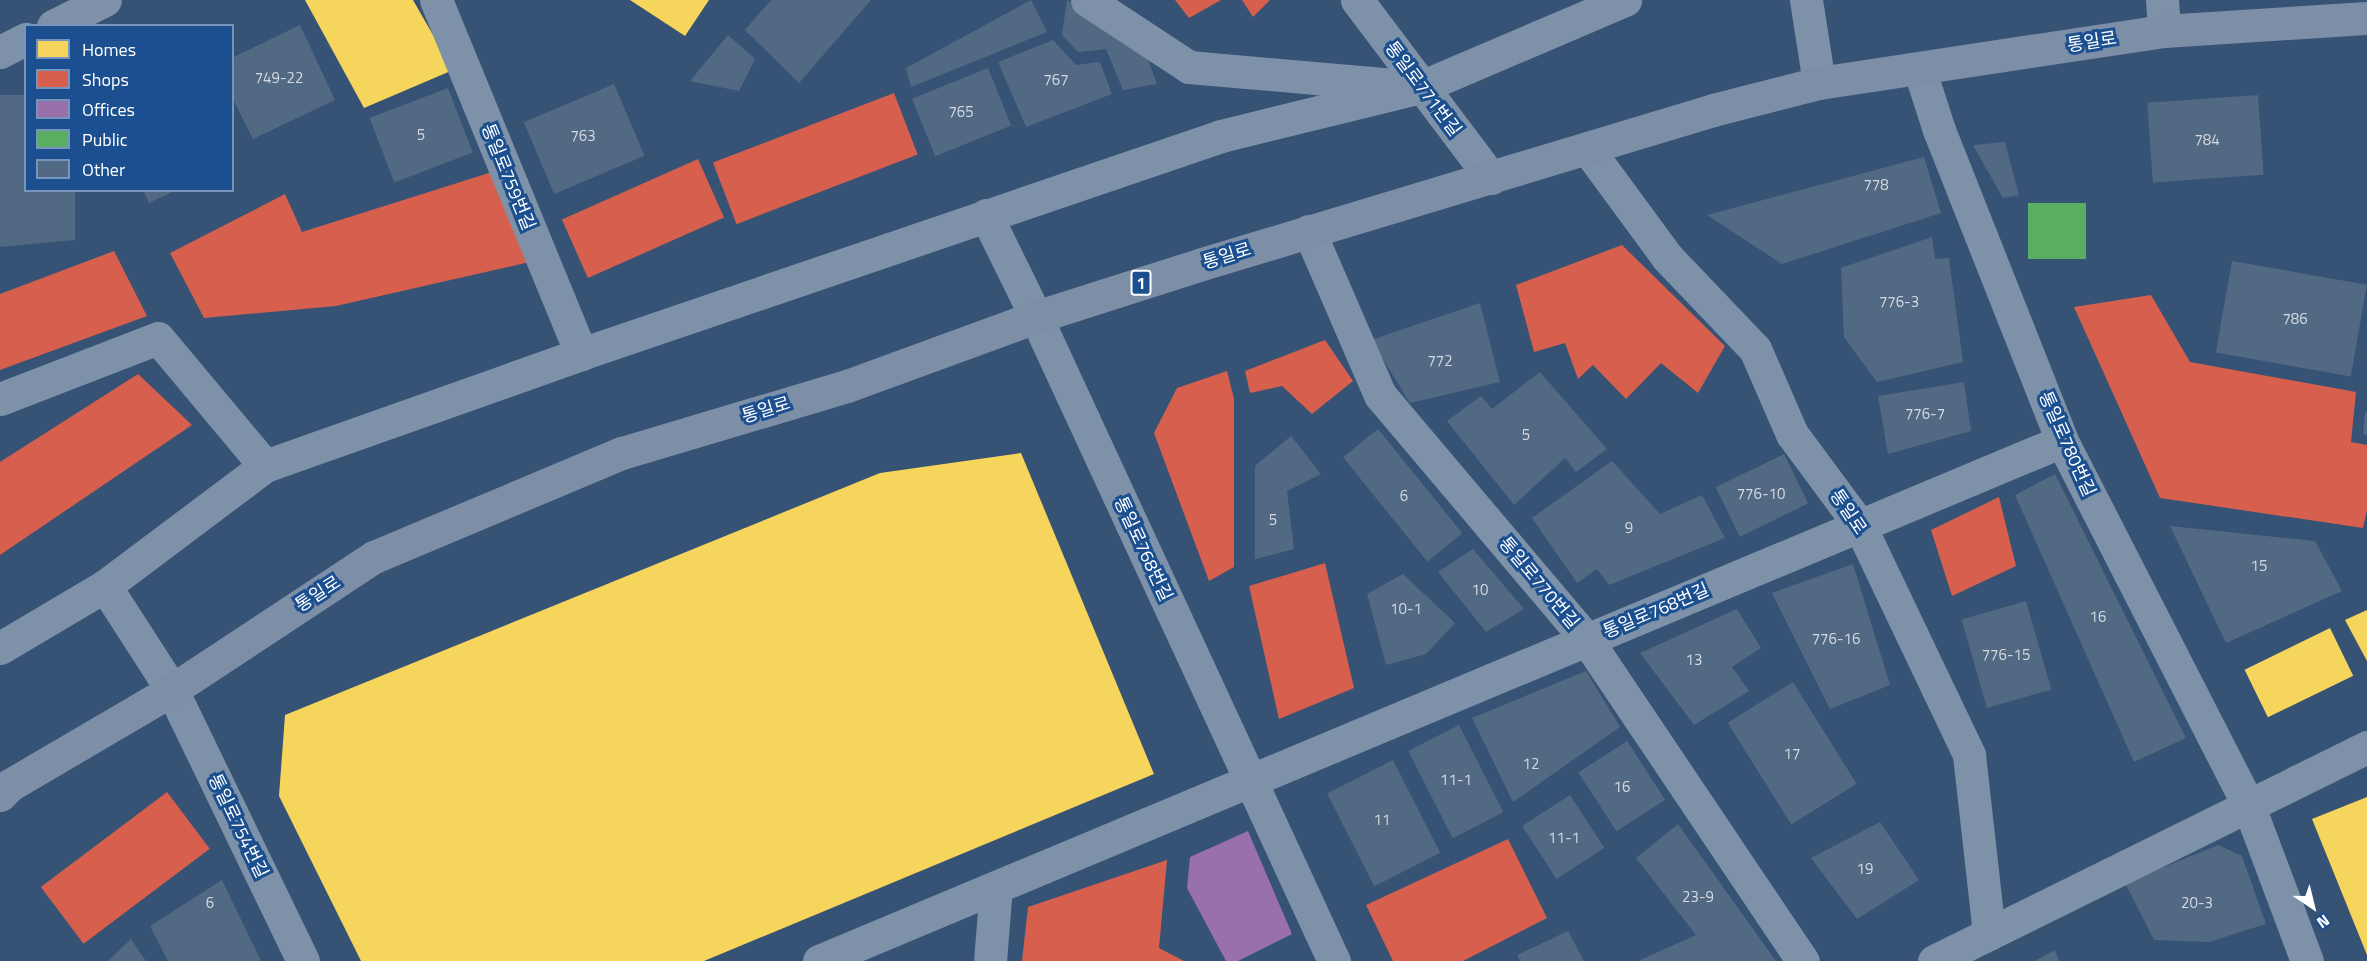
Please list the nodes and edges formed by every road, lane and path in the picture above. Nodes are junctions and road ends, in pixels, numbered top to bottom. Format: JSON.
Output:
{"nodes":[{"id":1,"x":105,"y":0,"type":"edge"},
{"id":2,"x":436,"y":0,"type":"edge"},
{"id":3,"x":1087,"y":0,"type":"edge"},
{"id":4,"x":1357,"y":0,"type":"edge"},
{"id":5,"x":1625,"y":0,"type":"edge"},
{"id":6,"x":1806,"y":0,"type":"edge"},
{"id":7,"x":2163,"y":15,"type":"edge"},
{"id":8,"x":2367,"y":18,"type":"edge"},
{"id":9,"x":57,"y":24,"type":"edge"},
{"id":10,"x":24,"y":40,"type":"edge"},
{"id":11,"x":0,"y":52,"type":"edge"},
{"id":12,"x":1919,"y":68,"type":"junction"},
{"id":13,"x":1819,"y":83,"type":"junction"},
{"id":14,"x":1421,"y":87,"type":"junction"},
{"id":15,"x":1587,"y":148,"type":"junction"},
{"id":16,"x":1491,"y":178,"type":"junction"},
{"id":17,"x":986,"y":215,"type":"junction"},
{"id":18,"x":1309,"y":231,"type":"junction"},
{"id":19,"x":1035,"y":317,"type":"junction"},
{"id":20,"x":581,"y":354,"type":"junction"},
{"id":21,"x":0,"y":399,"type":"edge"},
{"id":22,"x":2062,"y":441,"type":"junction"},
{"id":23,"x":265,"y":466,"type":"junction"},
{"id":24,"x":1860,"y":526,"type":"junction"},
{"id":25,"x":105,"y":586,"type":"junction"},
{"id":26,"x":1587,"y":640,"type":"junction"},
{"id":27,"x":0,"y":648,"type":"edge"},
{"id":28,"x":172,"y":690,"type":"junction"},
{"id":29,"x":2367,"y":747,"type":"edge"},
{"id":30,"x":1251,"y":781,"type":"junction"},
{"id":31,"x":0,"y":795,"type":"edge"},
{"id":32,"x":2247,"y":804,"type":"junction"},
{"id":33,"x":996,"y":887,"type":"junction"},
{"id":34,"x":1989,"y":934,"type":"junction"},
{"id":35,"x":303,"y":961,"type":"edge"},
{"id":36,"x":819,"y":961,"type":"edge"},
{"id":37,"x":990,"y":961,"type":"edge"},
{"id":38,"x":1334,"y":961,"type":"edge"},
{"id":39,"x":1803,"y":961,"type":"edge"},
{"id":40,"x":1934,"y":961,"type":"edge"},
{"id":41,"x":2307,"y":961,"type":"edge"}],
"edges":[{"from":1,"to":9,"type":"street"},
{"from":2,"to":20,"type":"street","name":"통일로759번길"},
{"from":3,"to":14,"type":"street"},
{"from":4,"to":14,"type":"street","name":"통일로771번길"},
{"from":5,"to":14,"type":"street"},
{"from":6,"to":13,"type":"street"},
{"from":7,"to":8,"type":"main road","name":"통일로","number":"1"},
{"from":7,"to":12,"type":"main road","name":"통일로","number":"1"},
{"from":10,"to":11,"type":"street"},
{"from":12,"to":13,"type":"main road","name":"통일로","number":"1"},
{"from":12,"to":22,"type":"street","name":"통일로780번길"},
{"from":13,"to":15,"type":"main road","name":"통일로","number":"1"},
{"from":14,"to":16,"type":"street","name":"통일로771번길"},
{"from":14,"to":17,"type":"street"},
{"from":15,"to":16,"type":"main road","name":"통일로","number":"1"},
{"from":15,"to":24,"type":"street","name":"통일로"},
{"from":16,"to":18,"type":"main road","name":"통일로","number":"1"},
{"from":17,"to":19,"type":"street","name":"통일로768번길"},
{"from":17,"to":20,"type":"street"},
{"from":18,"to":19,"type":"main road","name":"통일로","number":"1"},
{"from":18,"to":26,"type":"street","name":"통일로770번길"},
{"from":19,"to":28,"type":"main road","name":"통일로","number":"1"},
{"from":19,"to":30,"type":"street","name":"통일로768번길"},
{"from":20,"to":23,"type":"street"},
{"from":21,"to":23,"type":"street"},
{"from":22,"to":24,"type":"street","name":"통일로768번길"},
{"from":22,"to":32,"type":"street","name":"통일로780번길"},
{"from":23,"to":25,"type":"street"},
{"from":24,"to":26,"type":"street","name":"통일로768번길"},
{"from":24,"to":34,"type":"street","name":"통일로"},
{"from":25,"to":27,"type":"street"},
{"from":25,"to":28,"type":"street","name":"통일로754번길"},
{"from":26,"to":30,"type":"street","name":"통일로768번길"},
{"from":26,"to":39,"type":"street","name":"통일로770번길"},
{"from":28,"to":31,"type":"main road","name":"통일로","number":"1"},
{"from":28,"to":35,"type":"street","name":"통일로754번길"},
{"from":29,"to":32,"type":"street"},
{"from":30,"to":33,"type":"street","name":"통일로768번길"},
{"from":30,"to":38,"type":"street","name":"통일로768번길"},
{"from":32,"to":34,"type":"street"},
{"from":32,"to":41,"type":"street","name":"통일로780번길"},
{"from":33,"to":36,"type":"street","name":"통일로768번길"},
{"from":33,"to":37,"type":"street"},
{"from":34,"to":40,"type":"street"}]}
